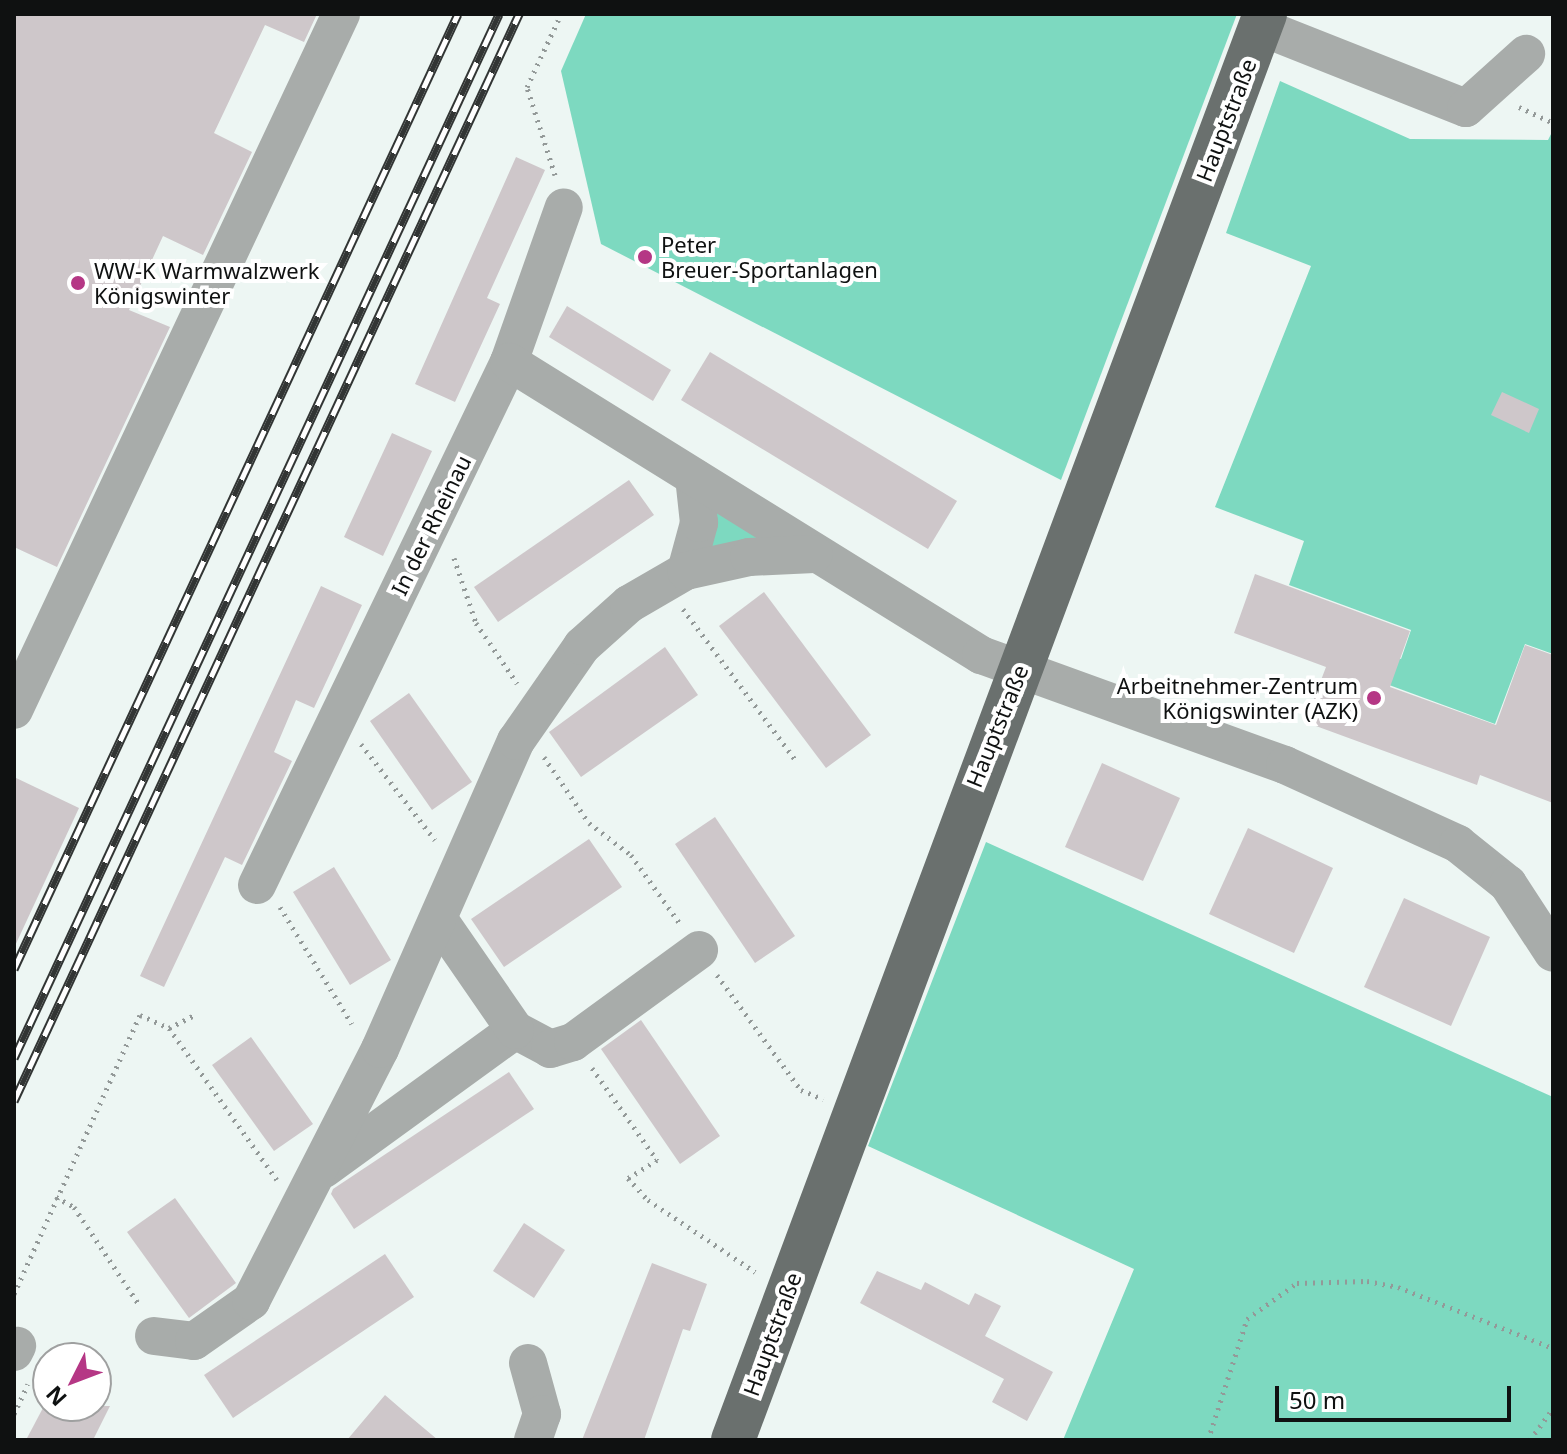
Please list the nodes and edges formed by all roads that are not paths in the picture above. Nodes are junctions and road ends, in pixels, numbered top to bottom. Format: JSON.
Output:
{"nodes":[{"id":1,"x":341,"y":14,"type":"edge"},
{"id":2,"x":1263,"y":20,"type":"edge"},
{"id":3,"x":1526,"y":54,"type":"dead end"},
{"id":4,"x":564,"y":207,"type":"road end"},
{"id":5,"x":509,"y":362,"type":"junction"},
{"id":6,"x":694,"y":477,"type":"junction"},
{"id":7,"x":814,"y":554,"type":"junction"},
{"id":8,"x":675,"y":578,"type":"junction"},
{"id":9,"x":1020,"y":671,"type":"junction"},
{"id":10,"x":14,"y":710,"type":"edge"},
{"id":11,"x":270,"y":898,"type":"road end"},
{"id":12,"x":439,"y":920,"type":"junction"},
{"id":13,"x":699,"y":950,"type":"road end"},
{"id":14,"x":1553,"y":953,"type":"edge"},
{"id":15,"x":515,"y":1030,"type":"junction"},
{"id":16,"x":308,"y":1191,"type":"junction"},
{"id":17,"x":154,"y":1336,"type":"road end"},
{"id":18,"x":528,"y":1363,"type":"dead end"},
{"id":19,"x":533,"y":1440,"type":"edge"},
{"id":20,"x":733,"y":1440,"type":"edge"}],
"edges":[{"from":1,"to":10,"type":"street"},
{"from":2,"to":3,"type":"street"},
{"from":2,"to":9,"type":"main road","name":"Hauptstraße"},
{"from":4,"to":5,"type":"street","name":"In der Rheinau"},
{"from":5,"to":6,"type":"street"},
{"from":5,"to":11,"type":"street","name":"In der Rheinau"},
{"from":6,"to":7,"type":"street"},
{"from":6,"to":8,"type":"street"},
{"from":7,"to":8,"type":"street"},
{"from":7,"to":9,"type":"street"},
{"from":8,"to":12,"type":"street"},
{"from":9,"to":14,"type":"street"},
{"from":9,"to":20,"type":"main road","name":"Hauptstraße"},
{"from":12,"to":15,"type":"street"},
{"from":12,"to":16,"type":"street"},
{"from":13,"to":15,"type":"street"},
{"from":15,"to":16,"type":"street"},
{"from":16,"to":17,"type":"street"},
{"from":18,"to":19,"type":"street"}]}
